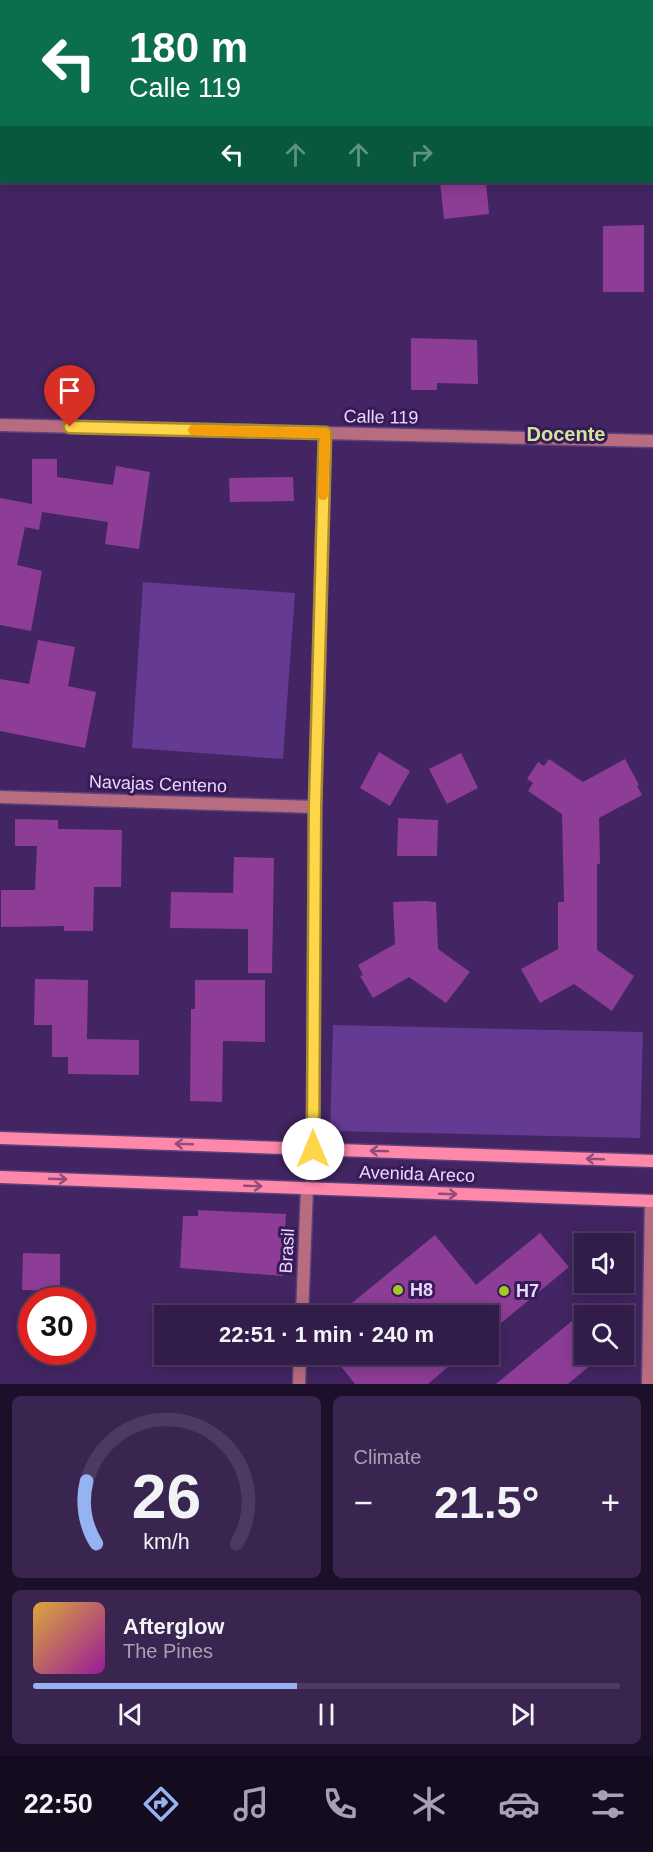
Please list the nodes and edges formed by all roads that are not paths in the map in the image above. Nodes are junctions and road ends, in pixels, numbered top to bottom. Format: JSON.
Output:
{"nodes":[{"id":1,"x":0,"y":425,"type":"edge"},
{"id":2,"x":325,"y":433,"type":"junction"},
{"id":3,"x":653,"y":441,"type":"edge"},
{"id":4,"x":0,"y":797,"type":"edge"},
{"id":5,"x":315,"y":807,"type":"junction"},
{"id":6,"x":0,"y":1138,"type":"edge"},
{"id":7,"x":313,"y":1149,"type":"junction"},
{"id":8,"x":653,"y":1161,"type":"edge"},
{"id":9,"x":0,"y":1177,"type":"edge"},
{"id":10,"x":307,"y":1188,"type":"junction"},
{"id":11,"x":652,"y":1201,"type":"edge"},
{"id":12,"x":302,"y":1305,"type":"edge"},
{"id":13,"x":300,"y":1365,"type":"edge"},
{"id":14,"x":299,"y":1384,"type":"edge"},
{"id":15,"x":648,"y":1384,"type":"edge"}],
"edges":[{"from":1,"to":2,"type":"street","name":"Calle 119"},
{"from":2,"to":3,"type":"street","name":"Calle 119"},
{"from":2,"to":5,"type":"street"},
{"from":4,"to":5,"type":"street","name":"Navajas Centeno"},
{"from":5,"to":7,"type":"street"},
{"from":7,"to":6,"type":"main road","name":"Avenida Areco","one_way":true},
{"from":8,"to":7,"type":"main road","name":"Avenida Areco","one_way":true},
{"from":9,"to":10,"type":"main road","name":"Avenida Areco","one_way":true},
{"from":10,"to":11,"type":"main road","name":"Avenida Areco","one_way":true},
{"from":10,"to":12,"type":"street","name":"Brasil"},
{"from":11,"to":15,"type":"street"},
{"from":13,"to":14,"type":"street"}]}
